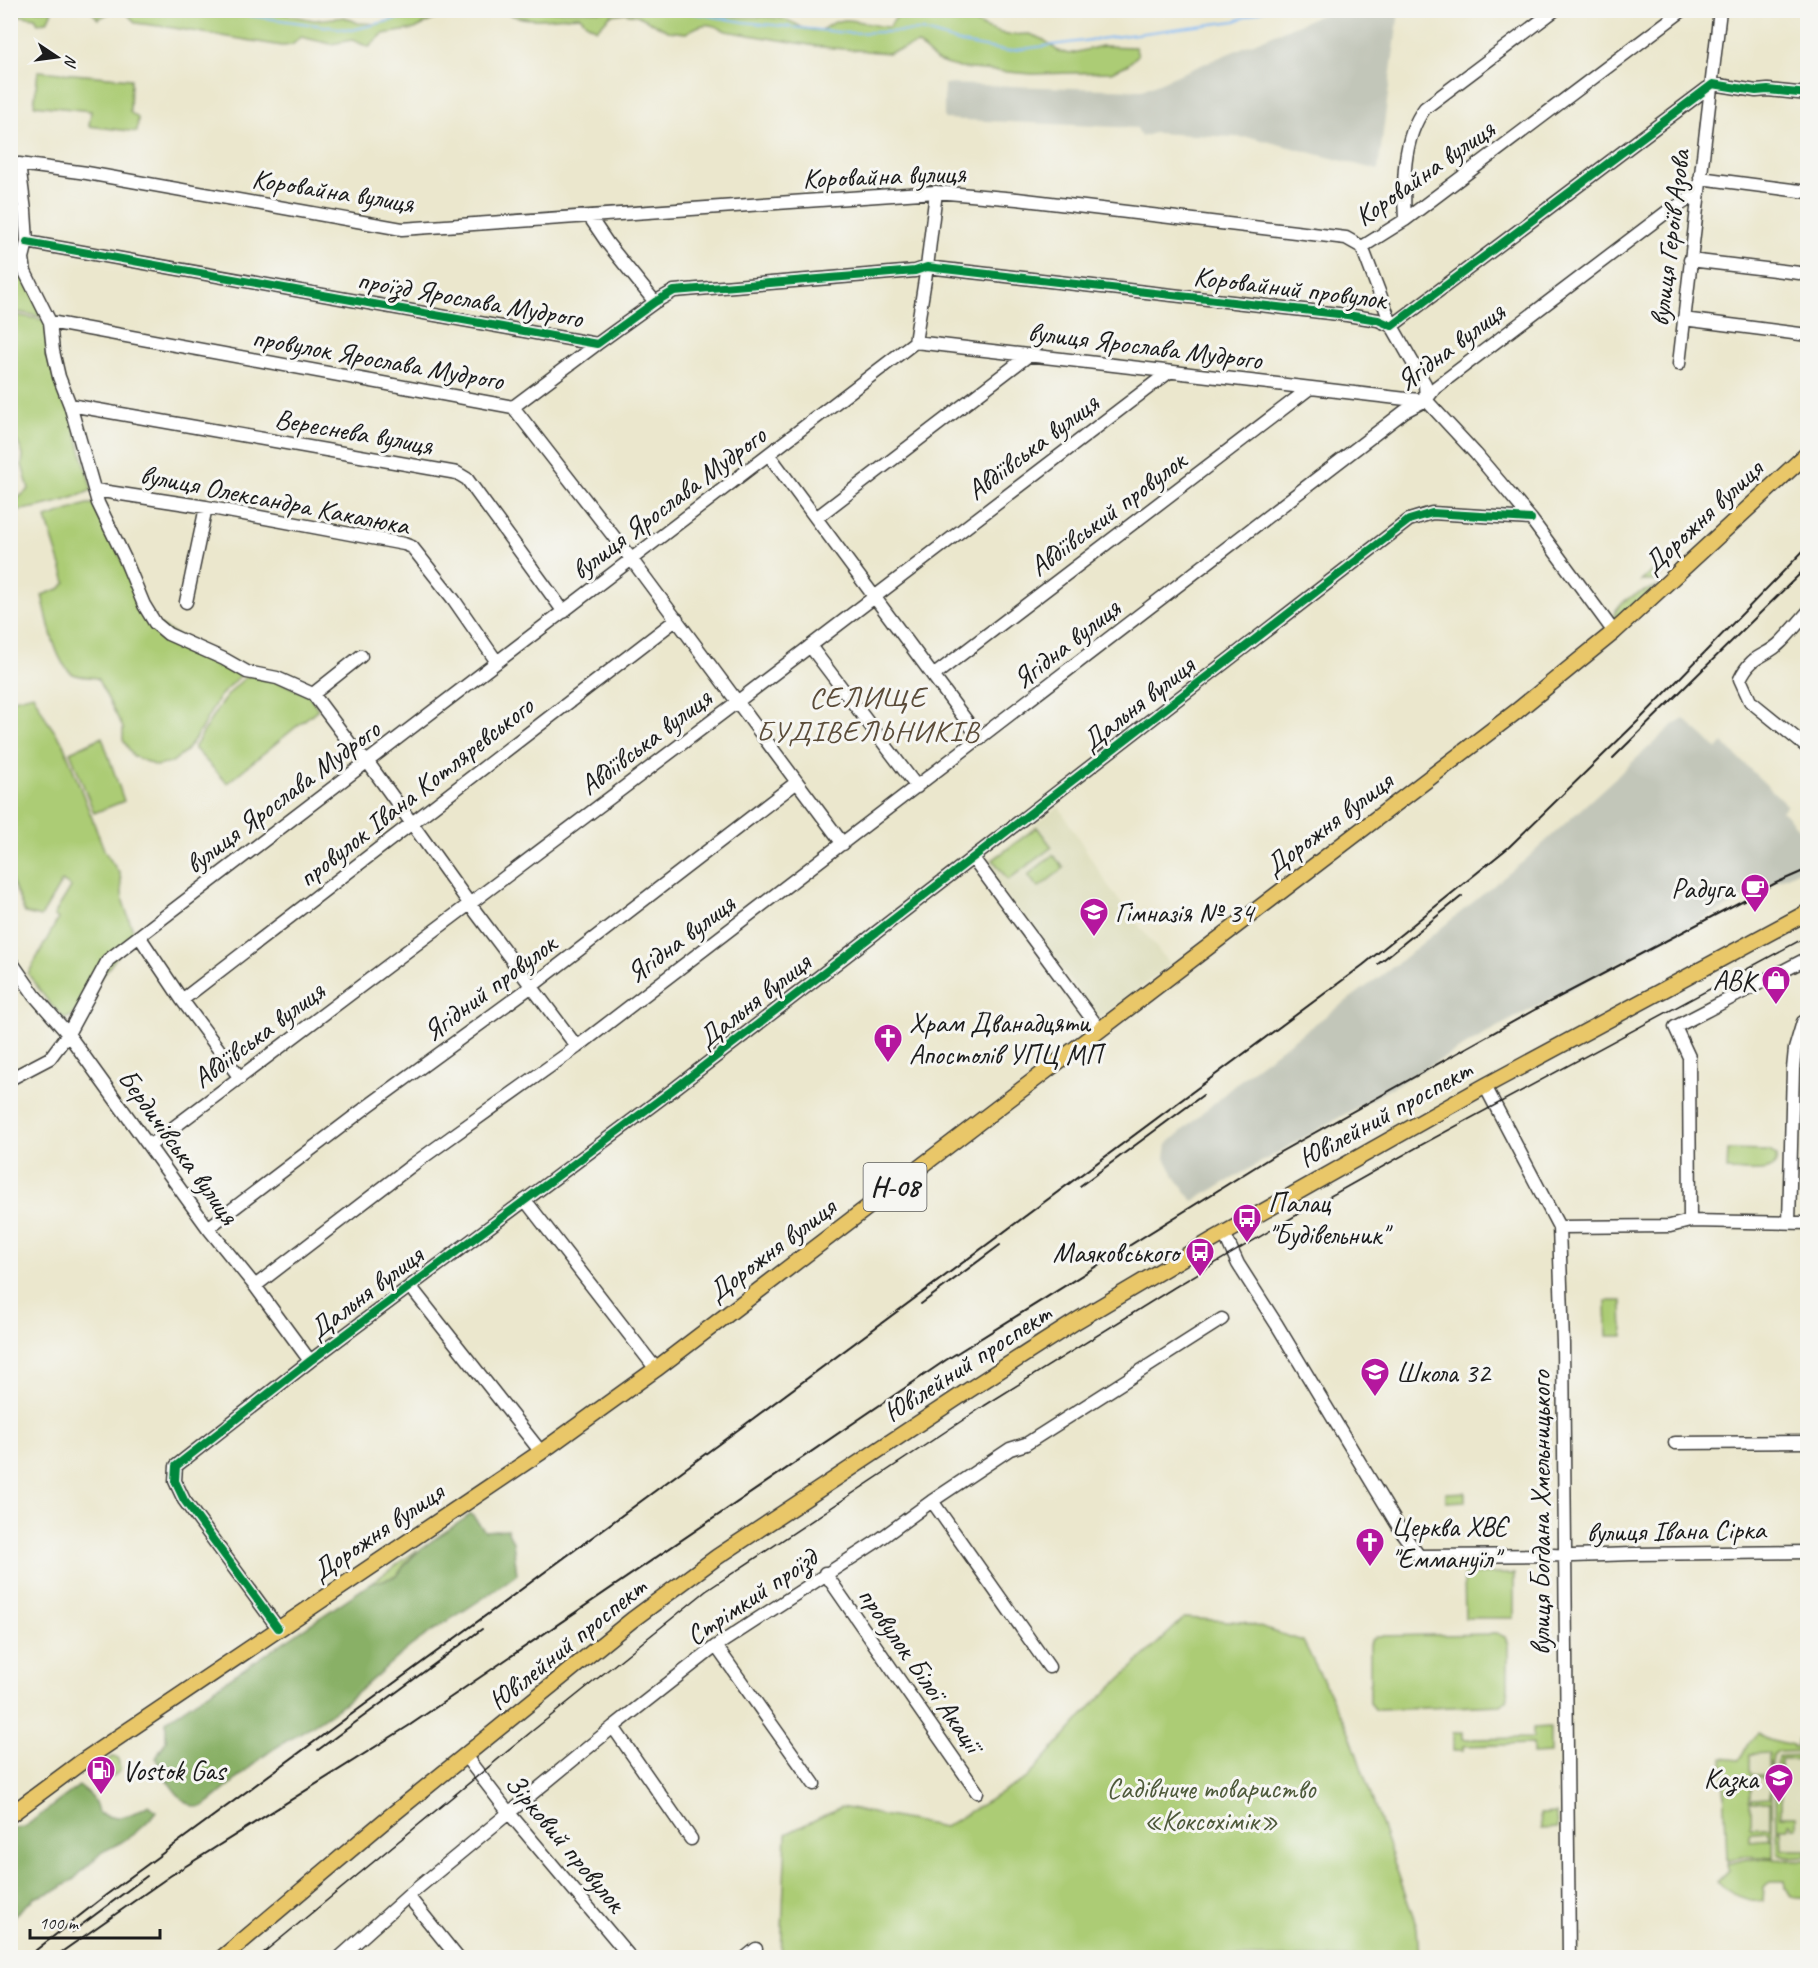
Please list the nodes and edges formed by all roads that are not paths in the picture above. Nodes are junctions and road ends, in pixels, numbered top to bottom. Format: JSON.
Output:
{"nodes":[{"id":1,"x":1555,"y":10,"type":"edge"},
{"id":2,"x":1683,"y":10,"type":"edge"},
{"id":3,"x":1720,"y":10,"type":"edge"},
{"id":4,"x":1713,"y":84,"type":"junction"},
{"id":5,"x":1808,"y":94,"type":"edge"},
{"id":6,"x":15,"y":165,"type":"edge"},
{"id":7,"x":1699,"y":182,"type":"junction"},
{"id":8,"x":936,"y":192,"type":"junction"},
{"id":9,"x":1808,"y":192,"type":"edge"},
{"id":10,"x":589,"y":216,"type":"junction"},
{"id":11,"x":1405,"y":220,"type":"junction"},
{"id":12,"x":27,"y":242,"type":"junction"},
{"id":13,"x":1362,"y":247,"type":"junction"},
{"id":14,"x":1690,"y":260,"type":"junction"},
{"id":15,"x":927,"y":267,"type":"junction"},
{"id":16,"x":1808,"y":274,"type":"edge"},
{"id":17,"x":655,"y":302,"type":"junction"},
{"id":18,"x":1683,"y":319,"type":"junction"},
{"id":19,"x":50,"y":322,"type":"junction"},
{"id":20,"x":1392,"y":326,"type":"junction"},
{"id":21,"x":1808,"y":335,"type":"edge"},
{"id":22,"x":915,"y":342,"type":"junction"},
{"id":23,"x":597,"y":344,"type":"junction"},
{"id":24,"x":1029,"y":355,"type":"junction"},
{"id":25,"x":1679,"y":364,"type":"dead end"},
{"id":26,"x":1169,"y":372,"type":"junction"},
{"id":27,"x":1310,"y":388,"type":"junction"},
{"id":28,"x":1426,"y":400,"type":"junction"},
{"id":29,"x":70,"y":405,"type":"junction"},
{"id":30,"x":513,"y":407,"type":"junction"},
{"id":31,"x":1808,"y":453,"type":"edge"},
{"id":32,"x":769,"y":455,"type":"junction"},
{"id":33,"x":95,"y":490,"type":"junction"},
{"id":34,"x":206,"y":507,"type":"junction"},
{"id":35,"x":816,"y":518,"type":"junction"},
{"id":36,"x":1531,"y":519,"type":"junction"},
{"id":37,"x":632,"y":560,"type":"junction"},
{"id":38,"x":874,"y":597,"type":"junction"},
{"id":39,"x":186,"y":602,"type":"dead end"},
{"id":40,"x":564,"y":612,"type":"junction"},
{"id":41,"x":1808,"y":612,"type":"edge"},
{"id":42,"x":676,"y":619,"type":"junction"},
{"id":43,"x":1614,"y":632,"type":"junction"},
{"id":44,"x":810,"y":646,"type":"junction"},
{"id":45,"x":361,"y":656,"type":"dead end"},
{"id":46,"x":498,"y":662,"type":"junction"},
{"id":47,"x":933,"y":676,"type":"junction"},
{"id":48,"x":312,"y":694,"type":"junction"},
{"id":49,"x":737,"y":702,"type":"junction"},
{"id":50,"x":980,"y":739,"type":"junction"},
{"id":51,"x":1808,"y":748,"type":"edge"},
{"id":52,"x":367,"y":761,"type":"junction"},
{"id":53,"x":797,"y":782,"type":"junction"},
{"id":54,"x":917,"y":787,"type":"junction"},
{"id":55,"x":411,"y":825,"type":"junction"},
{"id":56,"x":843,"y":844,"type":"junction"},
{"id":57,"x":973,"y":858,"type":"junction"},
{"id":58,"x":469,"y":903,"type":"junction"},
{"id":59,"x":1808,"y":912,"type":"edge"},
{"id":60,"x":139,"y":936,"type":"junction"},
{"id":61,"x":1808,"y":958,"type":"edge"},
{"id":62,"x":10,"y":960,"type":"edge"},
{"id":63,"x":532,"y":986,"type":"junction"},
{"id":64,"x":182,"y":1000,"type":"junction"},
{"id":65,"x":1803,"y":1022,"type":"dead end"},
{"id":66,"x":1100,"y":1030,"type":"junction"},
{"id":67,"x":68,"y":1034,"type":"junction"},
{"id":68,"x":577,"y":1047,"type":"junction"},
{"id":69,"x":240,"y":1078,"type":"junction"},
{"id":70,"x":10,"y":1079,"type":"edge"},
{"id":71,"x":1485,"y":1086,"type":"junction"},
{"id":72,"x":149,"y":1146,"type":"junction"},
{"id":73,"x":525,"y":1200,"type":"junction"},
{"id":74,"x":1690,"y":1221,"type":"junction"},
{"id":75,"x":1789,"y":1223,"type":"junction"},
{"id":76,"x":1808,"y":1223,"type":"edge"},
{"id":77,"x":1559,"y":1227,"type":"junction"},
{"id":78,"x":208,"y":1228,"type":"junction"},
{"id":79,"x":1224,"y":1233,"type":"junction"},
{"id":80,"x":255,"y":1286,"type":"junction"},
{"id":81,"x":410,"y":1286,"type":"junction"},
{"id":82,"x":1222,"y":1319,"type":"dead end"},
{"id":83,"x":310,"y":1361,"type":"junction"},
{"id":84,"x":656,"y":1369,"type":"junction"},
{"id":85,"x":1808,"y":1442,"type":"edge"},
{"id":86,"x":1675,"y":1443,"type":"dead end"},
{"id":87,"x":541,"y":1452,"type":"junction"},
{"id":88,"x":932,"y":1501,"type":"junction"},
{"id":89,"x":1808,"y":1552,"type":"edge"},
{"id":90,"x":1564,"y":1556,"type":"junction"},
{"id":91,"x":825,"y":1573,"type":"junction"},
{"id":92,"x":278,"y":1629,"type":"junction"},
{"id":93,"x":716,"y":1646,"type":"junction"},
{"id":94,"x":1049,"y":1667,"type":"dead end"},
{"id":95,"x":613,"y":1727,"type":"junction"},
{"id":96,"x":466,"y":1757,"type":"junction"},
{"id":97,"x":814,"y":1784,"type":"dead end"},
{"id":98,"x":977,"y":1792,"type":"dead end"},
{"id":99,"x":509,"y":1813,"type":"junction"},
{"id":100,"x":10,"y":1815,"type":"edge"},
{"id":101,"x":691,"y":1839,"type":"dead end"},
{"id":102,"x":408,"y":1896,"type":"junction"},
{"id":103,"x":756,"y":1949,"type":"dead end"},
{"id":104,"x":222,"y":1958,"type":"edge"},
{"id":105,"x":339,"y":1958,"type":"edge"},
{"id":106,"x":458,"y":1958,"type":"edge"},
{"id":107,"x":631,"y":1958,"type":"edge"},
{"id":108,"x":745,"y":1958,"type":"edge"},
{"id":109,"x":1569,"y":1958,"type":"edge"}],
"edges":[{"from":1,"to":11,"type":"street"},
{"from":2,"to":11,"type":"street","name":"Коровайна вулиця"},
{"from":3,"to":4,"type":"street","name":"вулиця Героїв Азова"},
{"from":4,"to":5,"type":"street"},
{"from":4,"to":7,"type":"street","name":"вулиця Героїв Азова"},
{"from":4,"to":20,"type":"street","name":"Коровайний провулок"},
{"from":6,"to":10,"type":"street","name":"Коровайна вулиця"},
{"from":6,"to":12,"type":"street"},
{"from":7,"to":9,"type":"street"},
{"from":7,"to":14,"type":"street","name":"вулиця Героїв Азова"},
{"from":7,"to":28,"type":"street","name":"Ягідна вулиця"},
{"from":8,"to":10,"type":"street","name":"Коровайна вулиця"},
{"from":8,"to":13,"type":"street","name":"Коровайна вулиця"},
{"from":8,"to":15,"type":"street"},
{"from":10,"to":17,"type":"street"},
{"from":11,"to":13,"type":"street","name":"Коровайна вулиця"},
{"from":12,"to":19,"type":"street"},
{"from":12,"to":23,"type":"street","name":"проїзд Ярослава Мудрого"},
{"from":13,"to":20,"type":"street"},
{"from":14,"to":16,"type":"street"},
{"from":14,"to":18,"type":"street","name":"вулиця Героїв Азова"},
{"from":15,"to":17,"type":"street","name":"проїзд Ярослава Мудрого"},
{"from":15,"to":20,"type":"street","name":"Коровайний провулок"},
{"from":15,"to":22,"type":"street"},
{"from":17,"to":23,"type":"street","name":"проїзд Ярослава Мудрого"},
{"from":18,"to":21,"type":"street"},
{"from":18,"to":25,"type":"street","name":"вулиця Героїв Азова"},
{"from":19,"to":29,"type":"street"},
{"from":19,"to":30,"type":"street","name":"провулок Ярослава Мудрого"},
{"from":20,"to":28,"type":"street"},
{"from":22,"to":24,"type":"street","name":"вулиця Ярослава Мудрого"},
{"from":22,"to":32,"type":"street","name":"вулиця Ярослава Мудрого"},
{"from":23,"to":30,"type":"street"},
{"from":24,"to":26,"type":"street","name":"вулиця Ярослава Мудрого"},
{"from":24,"to":35,"type":"street"},
{"from":26,"to":27,"type":"street","name":"вулиця Ярослава Мудрого"},
{"from":26,"to":38,"type":"street","name":"Авдіївська вулиця"},
{"from":27,"to":28,"type":"street","name":"вулиця Ярослава Мудрого"},
{"from":27,"to":47,"type":"street","name":"Авдіївський провулок"},
{"from":28,"to":36,"type":"street"},
{"from":28,"to":50,"type":"street","name":"Ягідна вулиця"},
{"from":29,"to":33,"type":"street"},
{"from":29,"to":40,"type":"street","name":"Вереснева вулиця"},
{"from":30,"to":37,"type":"street","name":"провулок Ярослава Мудрого"},
{"from":31,"to":43,"type":"main road","name":"Дорожня вулиця","number":"Н-08"},
{"from":32,"to":35,"type":"street"},
{"from":32,"to":37,"type":"street","name":"вулиця Ярослава Мудрого"},
{"from":33,"to":34,"type":"street","name":"вулиця Олександра Какалюка"},
{"from":33,"to":48,"type":"street"},
{"from":34,"to":39,"type":"street"},
{"from":34,"to":46,"type":"street","name":"вулиця Олександра Какалюка"},
{"from":35,"to":38,"type":"street"},
{"from":36,"to":43,"type":"street"},
{"from":36,"to":57,"type":"street","name":"Дальня вулиця"},
{"from":37,"to":40,"type":"street","name":"вулиця Ярослава Мудрого"},
{"from":37,"to":42,"type":"street","name":"провулок Ярослава Мудрого"},
{"from":38,"to":44,"type":"street","name":"Авдіївська вулиця"},
{"from":38,"to":47,"type":"street"},
{"from":40,"to":46,"type":"street","name":"вулиця Ярослава Мудрого"},
{"from":41,"to":51,"type":"street"},
{"from":42,"to":49,"type":"street","name":"провулок Ярослава Мудрого"},
{"from":42,"to":55,"type":"street","name":"провулок Івана Котляревського"},
{"from":43,"to":66,"type":"main road","name":"Дорожня вулиця","number":"Н-08"},
{"from":44,"to":49,"type":"street","name":"Авдіївська вулиця"},
{"from":44,"to":54,"type":"street"},
{"from":45,"to":48,"type":"street"},
{"from":46,"to":52,"type":"street","name":"вулиця Ярослава Мудрого"},
{"from":47,"to":50,"type":"street"},
{"from":48,"to":52,"type":"street"},
{"from":49,"to":53,"type":"street","name":"провулок Ярослава Мудрого"},
{"from":49,"to":58,"type":"street","name":"Авдіївська вулиця"},
{"from":50,"to":54,"type":"street","name":"Ягідна вулиця"},
{"from":52,"to":55,"type":"street"},
{"from":52,"to":60,"type":"street","name":"вулиця Ярослава Мудрого"},
{"from":53,"to":56,"type":"street","name":"провулок Ярослава Мудрого"},
{"from":53,"to":63,"type":"street","name":"Ягідний провулок"},
{"from":54,"to":56,"type":"street","name":"Ягідна вулиця"},
{"from":55,"to":58,"type":"street"},
{"from":55,"to":64,"type":"street","name":"провулок Івана Котляревського"},
{"from":56,"to":68,"type":"street","name":"Ягідна вулиця"},
{"from":57,"to":66,"type":"street"},
{"from":57,"to":73,"type":"street","name":"Дальня вулиця"},
{"from":58,"to":63,"type":"street"},
{"from":58,"to":69,"type":"street","name":"Авдіївська вулиця"},
{"from":59,"to":71,"type":"main road","name":"Ювілейний проспект"},
{"from":60,"to":64,"type":"street"},
{"from":60,"to":67,"type":"street","name":"вулиця Ярослава Мудрого"},
{"from":61,"to":74,"type":"street"},
{"from":62,"to":67,"type":"street","name":"Бердичівська вулиця"},
{"from":63,"to":68,"type":"street"},
{"from":63,"to":78,"type":"street","name":"Ягідний провулок"},
{"from":64,"to":69,"type":"street"},
{"from":65,"to":75,"type":"street"},
{"from":66,"to":84,"type":"main road","name":"Дорожня вулиця","number":"Н-08"},
{"from":67,"to":70,"type":"street","name":"вулиця Ярослава Мудрого"},
{"from":67,"to":72,"type":"street","name":"Бердичівська вулиця"},
{"from":68,"to":80,"type":"street","name":"Ягідна вулиця"},
{"from":69,"to":72,"type":"street","name":"Авдіївська вулиця"},
{"from":71,"to":77,"type":"street","name":"вулиця Богдана Хмельницького"},
{"from":71,"to":79,"type":"main road","name":"Ювілейний проспект"},
{"from":72,"to":78,"type":"street","name":"Бердичівська вулиця"},
{"from":73,"to":81,"type":"street","name":"Дальня вулиця"},
{"from":73,"to":84,"type":"street"},
{"from":74,"to":75,"type":"street"},
{"from":74,"to":77,"type":"street"},
{"from":75,"to":76,"type":"street"},
{"from":77,"to":90,"type":"street","name":"вулиця Богдана Хмельницького"},
{"from":78,"to":80,"type":"street","name":"Бердичівська вулиця"},
{"from":79,"to":90,"type":"street","name":"вулиця Івана Сірка"},
{"from":79,"to":96,"type":"main road","name":"Ювілейний проспект"},
{"from":80,"to":83,"type":"street","name":"Бердичівська вулиця"},
{"from":81,"to":83,"type":"street","name":"Дальня вулиця"},
{"from":81,"to":87,"type":"street"},
{"from":82,"to":88,"type":"street","name":"Стрімкий проїзд"},
{"from":83,"to":92,"type":"street","name":"Дальня вулиця"},
{"from":84,"to":87,"type":"main road","name":"Дорожня вулиця","number":"Н-08"},
{"from":85,"to":86,"type":"street"},
{"from":87,"to":92,"type":"main road","name":"Дорожня вулиця","number":"Н-08"},
{"from":88,"to":91,"type":"street","name":"Стрімкий проїзд"},
{"from":88,"to":94,"type":"street"},
{"from":89,"to":90,"type":"street","name":"вулиця Івана Сірка"},
{"from":90,"to":109,"type":"street","name":"вулиця Богдана Хмельницького"},
{"from":91,"to":93,"type":"street","name":"Стрімкий проїзд"},
{"from":91,"to":98,"type":"street","name":"провулок Білої Акації"},
{"from":92,"to":100,"type":"main road","name":"Дорожня вулиця","number":"Н-08"},
{"from":93,"to":95,"type":"street","name":"Стрімкий проїзд"},
{"from":93,"to":97,"type":"street"},
{"from":95,"to":99,"type":"street","name":"Стрімкий проїзд"},
{"from":95,"to":101,"type":"street"},
{"from":96,"to":99,"type":"street","name":"Зірковий провулок"},
{"from":96,"to":104,"type":"main road","name":"Ювілейний проспект"},
{"from":99,"to":102,"type":"street","name":"Стрімкий проїзд"},
{"from":99,"to":107,"type":"street","name":"Зірковий провулок"},
{"from":102,"to":105,"type":"street","name":"Стрімкий проїзд"},
{"from":102,"to":106,"type":"street"},
{"from":103,"to":108,"type":"street"}]}
